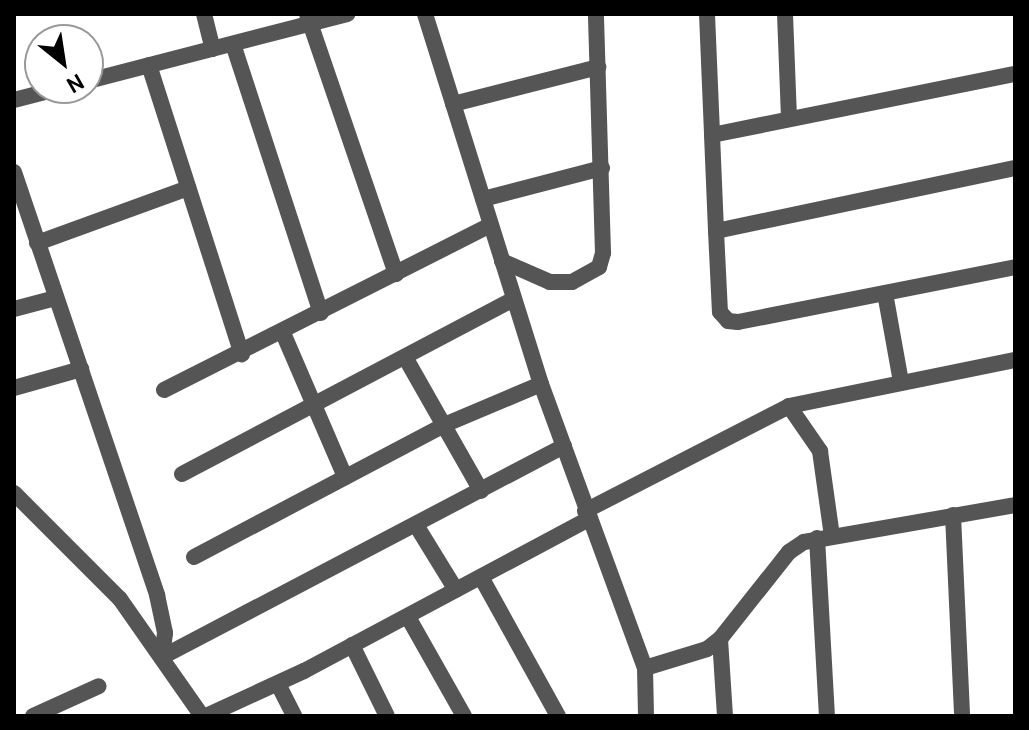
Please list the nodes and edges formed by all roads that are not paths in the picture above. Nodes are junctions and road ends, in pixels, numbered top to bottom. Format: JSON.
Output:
{"nodes":[{"id":1,"x":204,"y":14,"type":"edge"},
{"id":2,"x":348,"y":14,"type":"edge"},
{"id":3,"x":425,"y":14,"type":"edge"},
{"id":4,"x":596,"y":14,"type":"edge"},
{"id":5,"x":707,"y":14,"type":"edge"},
{"id":6,"x":785,"y":14,"type":"edge"},
{"id":7,"x":308,"y":19,"type":"edge"},
{"id":8,"x":233,"y":44,"type":"junction"},
{"id":9,"x":213,"y":49,"type":"junction"},
{"id":10,"x":149,"y":65,"type":"junction"},
{"id":11,"x":598,"y":67,"type":"junction"},
{"id":12,"x":1015,"y":74,"type":"edge"},
{"id":13,"x":104,"y":77,"type":"edge"},
{"id":14,"x":453,"y":104,"type":"junction"},
{"id":15,"x":789,"y":119,"type":"junction"},
{"id":16,"x":712,"y":135,"type":"junction"},
{"id":17,"x":602,"y":168,"type":"junction"},
{"id":18,"x":1015,"y":168,"type":"edge"},
{"id":19,"x":14,"y":172,"type":"edge"},
{"id":20,"x":188,"y":188,"type":"junction"},
{"id":21,"x":483,"y":199,"type":"junction"},
{"id":22,"x":491,"y":225,"type":"junction"},
{"id":23,"x":716,"y":231,"type":"junction"},
{"id":24,"x":37,"y":243,"type":"junction"},
{"id":25,"x":502,"y":261,"type":"junction"},
{"id":26,"x":1015,"y":267,"type":"edge"},
{"id":27,"x":396,"y":274,"type":"junction"},
{"id":28,"x":885,"y":293,"type":"junction"},
{"id":29,"x":56,"y":298,"type":"junction"},
{"id":30,"x":514,"y":299,"type":"junction"},
{"id":31,"x":14,"y":309,"type":"edge"},
{"id":32,"x":321,"y":313,"type":"junction"},
{"id":33,"x":283,"y":333,"type":"junction"},
{"id":34,"x":242,"y":354,"type":"junction"},
{"id":35,"x":405,"y":357,"type":"junction"},
{"id":36,"x":1015,"y":360,"type":"edge"},
{"id":37,"x":81,"y":369,"type":"junction"},
{"id":38,"x":901,"y":382,"type":"junction"},
{"id":39,"x":541,"y":384,"type":"junction"},
{"id":40,"x":14,"y":388,"type":"edge"},
{"id":41,"x":164,"y":390,"type":"dead end"},
{"id":42,"x":314,"y":405,"type":"junction"},
{"id":43,"x":789,"y":406,"type":"junction"},
{"id":44,"x":444,"y":425,"type":"junction"},
{"id":45,"x":564,"y":446,"type":"junction"},
{"id":46,"x":182,"y":474,"type":"dead end"},
{"id":47,"x":345,"y":477,"type":"junction"},
{"id":48,"x":481,"y":491,"type":"junction"},
{"id":49,"x":14,"y":493,"type":"edge"},
{"id":50,"x":1015,"y":505,"type":"edge"},
{"id":51,"x":587,"y":515,"type":"junction"},
{"id":52,"x":953,"y":515,"type":"junction"},
{"id":53,"x":416,"y":525,"type":"junction"},
{"id":54,"x":825,"y":537,"type":"junction"},
{"id":55,"x":194,"y":557,"type":"dead end"},
{"id":56,"x":481,"y":577,"type":"junction"},
{"id":57,"x":456,"y":590,"type":"junction"},
{"id":58,"x":408,"y":617,"type":"junction"},
{"id":59,"x":720,"y":639,"type":"junction"},
{"id":60,"x":352,"y":645,"type":"junction"},
{"id":61,"x":162,"y":657,"type":"junction"},
{"id":62,"x":645,"y":668,"type":"junction"},
{"id":63,"x":278,"y":684,"type":"junction"},
{"id":64,"x":99,"y":686,"type":"dead end"},
{"id":65,"x":33,"y":716,"type":"edge"},
{"id":66,"x":204,"y":716,"type":"edge"},
{"id":67,"x":294,"y":716,"type":"edge"},
{"id":68,"x":387,"y":716,"type":"edge"},
{"id":69,"x":464,"y":716,"type":"edge"},
{"id":70,"x":558,"y":716,"type":"edge"},
{"id":71,"x":646,"y":716,"type":"edge"},
{"id":72,"x":725,"y":716,"type":"edge"},
{"id":73,"x":827,"y":716,"type":"edge"},
{"id":74,"x":962,"y":716,"type":"edge"}],
"edges":[{"from":1,"to":9,"type":"street"},
{"from":2,"to":7,"type":"street"},
{"from":3,"to":14,"type":"street"},
{"from":4,"to":11,"type":"street"},
{"from":5,"to":16,"type":"street"},
{"from":6,"to":15,"type":"street"},
{"from":7,"to":8,"type":"street"},
{"from":7,"to":27,"type":"street"},
{"from":8,"to":9,"type":"street"},
{"from":8,"to":32,"type":"street"},
{"from":9,"to":10,"type":"street"},
{"from":10,"to":13,"type":"street"},
{"from":10,"to":20,"type":"street"},
{"from":11,"to":14,"type":"street"},
{"from":11,"to":17,"type":"street"},
{"from":12,"to":15,"type":"street"},
{"from":14,"to":21,"type":"street"},
{"from":15,"to":16,"type":"street"},
{"from":16,"to":23,"type":"street"},
{"from":17,"to":21,"type":"street"},
{"from":17,"to":25,"type":"street"},
{"from":18,"to":23,"type":"street"},
{"from":19,"to":24,"type":"street"},
{"from":20,"to":24,"type":"street"},
{"from":20,"to":34,"type":"street"},
{"from":21,"to":22,"type":"street"},
{"from":22,"to":25,"type":"street"},
{"from":22,"to":27,"type":"street"},
{"from":23,"to":28,"type":"street"},
{"from":24,"to":29,"type":"street"},
{"from":25,"to":30,"type":"street"},
{"from":26,"to":28,"type":"street"},
{"from":27,"to":32,"type":"street"},
{"from":28,"to":38,"type":"street"},
{"from":29,"to":31,"type":"street"},
{"from":29,"to":37,"type":"street"},
{"from":30,"to":35,"type":"street"},
{"from":30,"to":39,"type":"street"},
{"from":32,"to":33,"type":"street"},
{"from":33,"to":34,"type":"street"},
{"from":33,"to":42,"type":"street"},
{"from":34,"to":41,"type":"street"},
{"from":35,"to":42,"type":"street"},
{"from":35,"to":44,"type":"street"},
{"from":36,"to":38,"type":"street"},
{"from":37,"to":40,"type":"street"},
{"from":37,"to":61,"type":"street"},
{"from":38,"to":43,"type":"street"},
{"from":39,"to":44,"type":"street"},
{"from":39,"to":45,"type":"street"},
{"from":42,"to":46,"type":"street"},
{"from":42,"to":47,"type":"street"},
{"from":43,"to":51,"type":"street"},
{"from":43,"to":54,"type":"street"},
{"from":44,"to":47,"type":"street"},
{"from":44,"to":48,"type":"street"},
{"from":45,"to":48,"type":"street"},
{"from":45,"to":51,"type":"street"},
{"from":47,"to":55,"type":"street"},
{"from":48,"to":53,"type":"street"},
{"from":49,"to":61,"type":"street"},
{"from":50,"to":52,"type":"street"},
{"from":51,"to":56,"type":"street"},
{"from":51,"to":62,"type":"street"},
{"from":52,"to":54,"type":"street"},
{"from":52,"to":74,"type":"street"},
{"from":53,"to":57,"type":"street"},
{"from":53,"to":61,"type":"street"},
{"from":54,"to":59,"type":"street"},
{"from":54,"to":73,"type":"street"},
{"from":56,"to":57,"type":"street"},
{"from":56,"to":70,"type":"street"},
{"from":57,"to":58,"type":"street"},
{"from":58,"to":60,"type":"street"},
{"from":58,"to":69,"type":"street"},
{"from":59,"to":62,"type":"street"},
{"from":59,"to":72,"type":"street"},
{"from":60,"to":63,"type":"street"},
{"from":60,"to":68,"type":"street"},
{"from":61,"to":66,"type":"street"},
{"from":62,"to":71,"type":"street"},
{"from":63,"to":66,"type":"street"},
{"from":63,"to":67,"type":"street"},
{"from":64,"to":65,"type":"street"}]}
